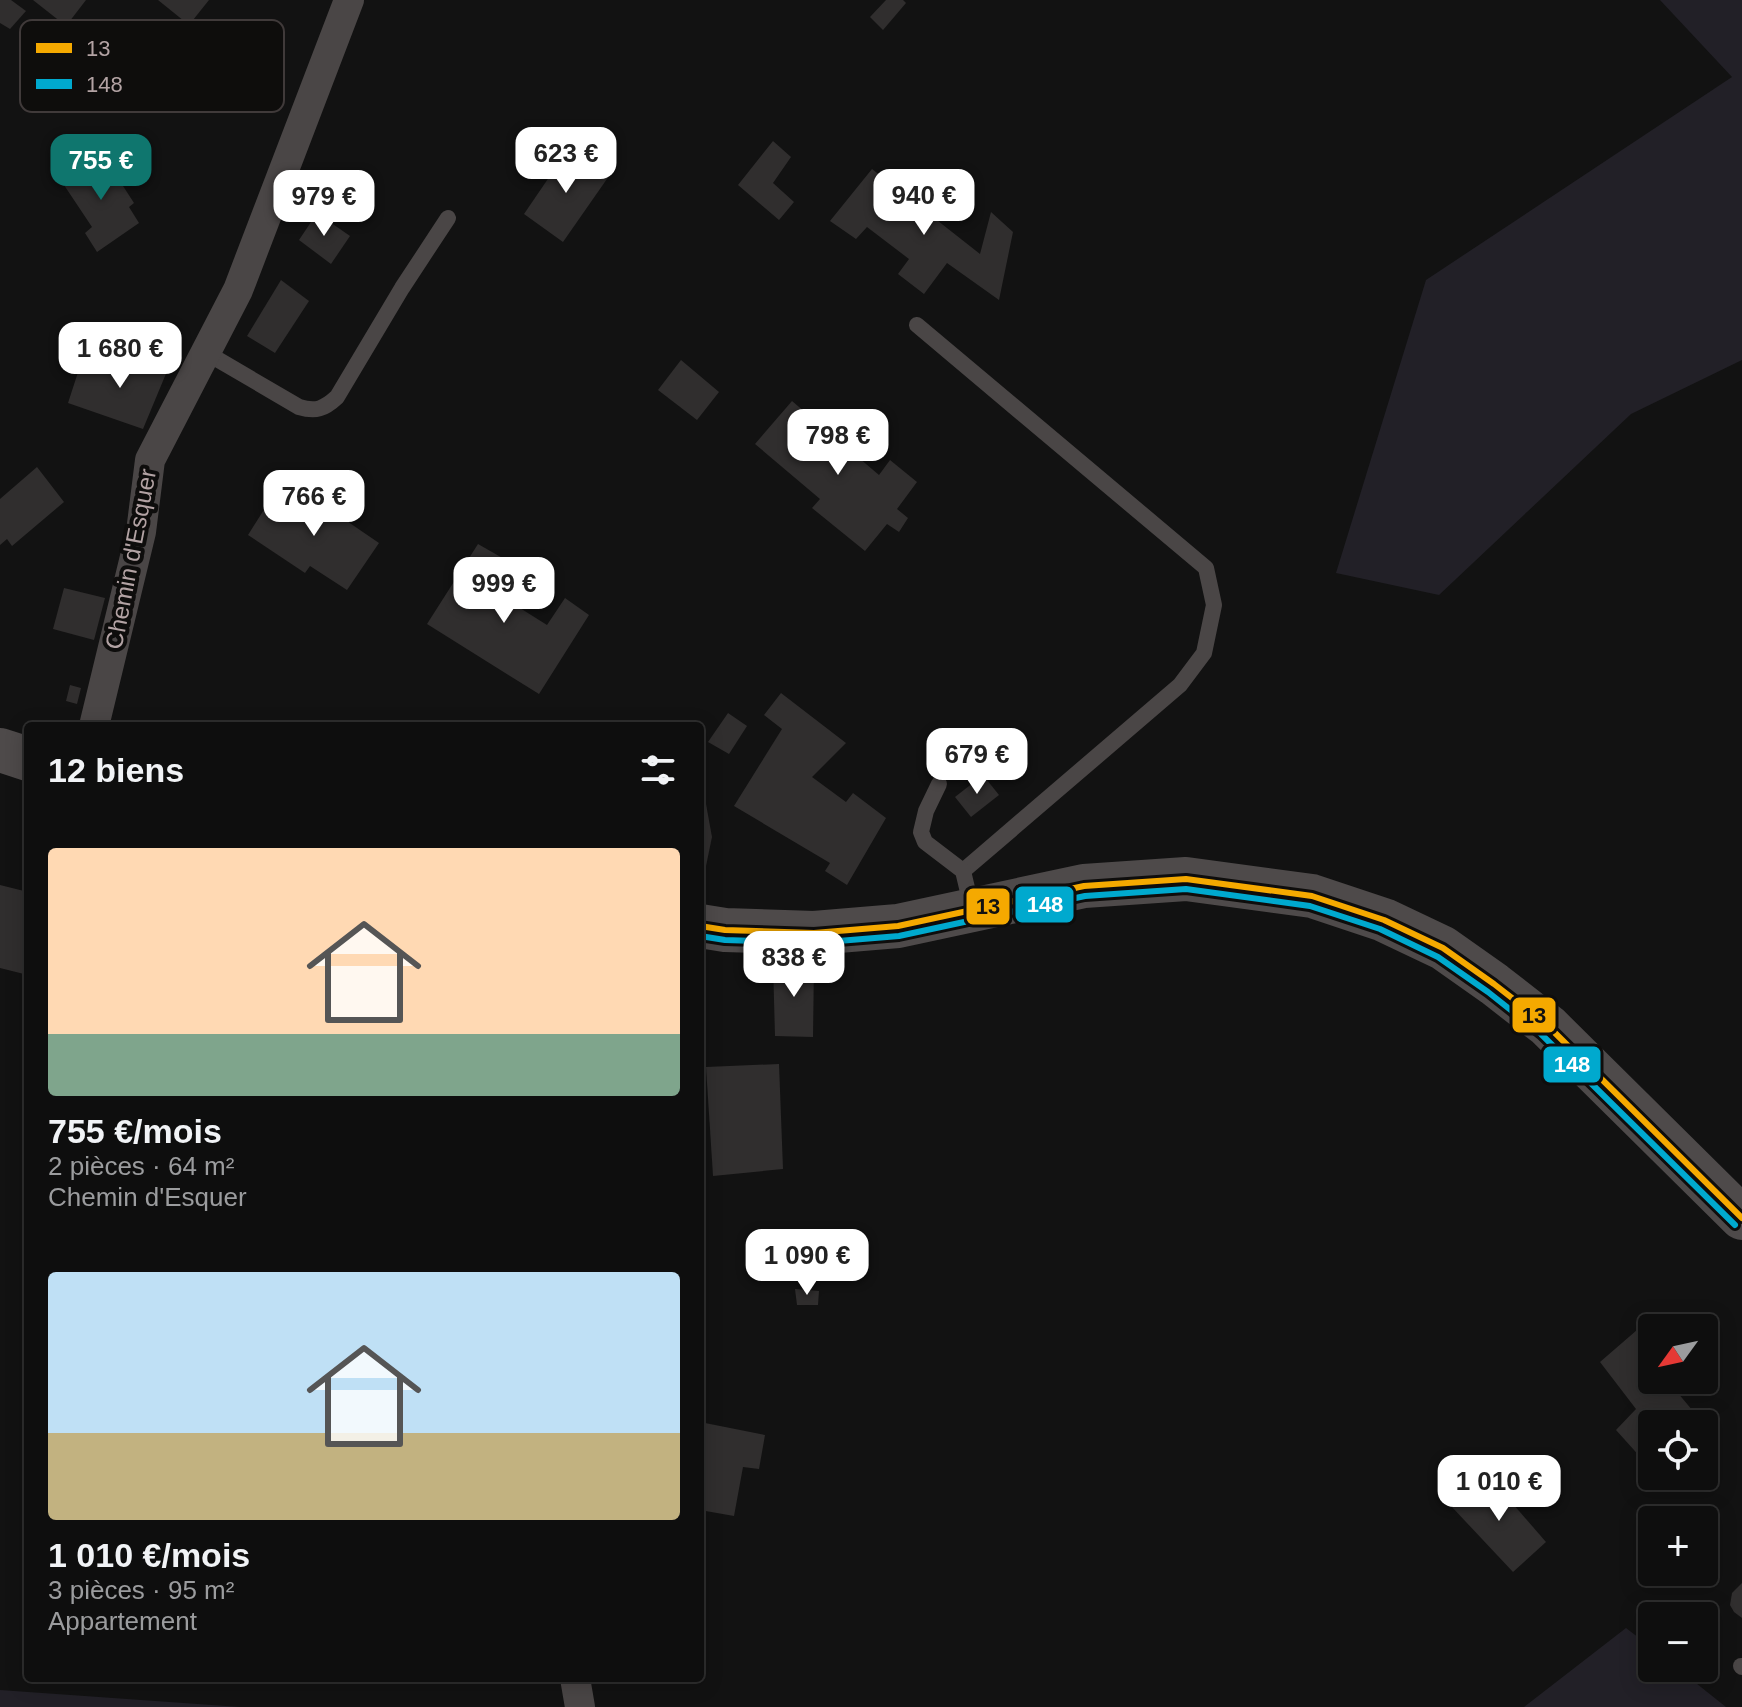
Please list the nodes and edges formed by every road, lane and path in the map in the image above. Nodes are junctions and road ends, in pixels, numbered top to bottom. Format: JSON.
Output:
{"nodes":[{"id":1,"x":349,"y":0,"type":"edge"},
{"id":2,"x":448,"y":218,"type":"dead end"},
{"id":3,"x":917,"y":325,"type":"dead end"},
{"id":4,"x":205,"y":352,"type":"junction"},
{"id":5,"x":95,"y":722,"type":"edge"},
{"id":6,"x":0,"y":750,"type":"edge"},
{"id":7,"x":24,"y":758,"type":"edge"},
{"id":8,"x":939,"y":784,"type":"dead end"},
{"id":9,"x":968,"y":891,"type":"junction"},
{"id":10,"x":704,"y":927,"type":"edge"},
{"id":11,"x":1742,"y":1218,"type":"edge"},
{"id":12,"x":576,"y":1682,"type":"edge"},
{"id":13,"x":580,"y":1707,"type":"edge"}],
"edges":[{"from":1,"to":4,"type":"street","name":"Chemin d'Esquer"},
{"from":2,"to":4,"type":"lane"},
{"from":3,"to":9,"type":"lane"},
{"from":4,"to":5,"type":"street","name":"Chemin d'Esquer"},
{"from":6,"to":7,"type":"main road"},
{"from":8,"to":9,"type":"lane"},
{"from":9,"to":10,"type":"main road"},
{"from":9,"to":11,"type":"main road"},
{"from":12,"to":13,"type":"street"}]}
